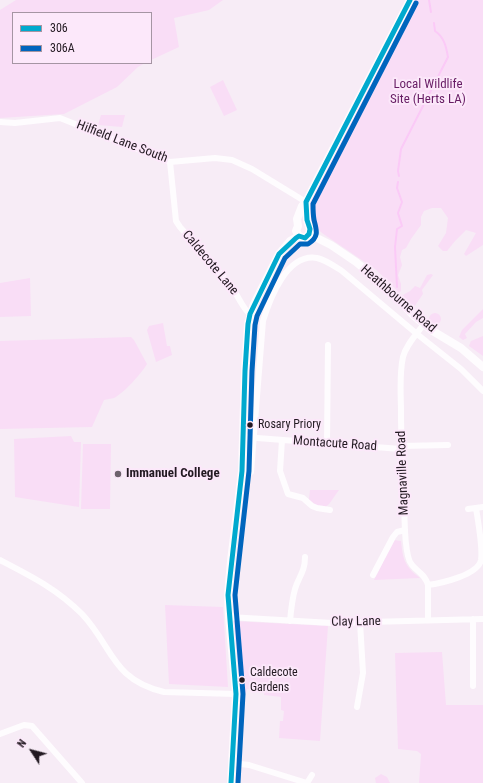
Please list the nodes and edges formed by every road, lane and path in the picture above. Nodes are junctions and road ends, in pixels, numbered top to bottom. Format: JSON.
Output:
{"nodes":[{"id":1,"x":410,"y":0,"type":"edge"},
{"id":2,"x":0,"y":122,"type":"edge"},
{"id":3,"x":170,"y":162,"type":"junction"},
{"id":4,"x":306,"y":202,"type":"junction"},
{"id":5,"x":308,"y":225,"type":"junction"},
{"id":6,"x":298,"y":226,"type":"junction"},
{"id":7,"x":310,"y":234,"type":"junction"},
{"id":8,"x":299,"y":236,"type":"junction"},
{"id":9,"x":250,"y":314,"type":"junction"},
{"id":10,"x":424,"y":324,"type":"junction"},
{"id":11,"x":417,"y":334,"type":"junction"},
{"id":12,"x":328,"y":345,"type":"dead end"},
{"id":13,"x":483,"y":367,"type":"edge"},
{"id":14,"x":483,"y":391,"type":"edge"},
{"id":15,"x":244,"y":437,"type":"junction"},
{"id":16,"x":253,"y":438,"type":"junction"},
{"id":17,"x":282,"y":440,"type":"junction"},
{"id":18,"x":327,"y":443,"type":"junction"},
{"id":19,"x":448,"y":445,"type":"dead end"},
{"id":20,"x":401,"y":447,"type":"junction"},
{"id":21,"x":251,"y":472,"type":"dead end"},
{"id":22,"x":480,"y":507,"type":"edge"},
{"id":23,"x":468,"y":509,"type":"dead end"},
{"id":24,"x":330,"y":510,"type":"dead end"},
{"id":25,"x":405,"y":530,"type":"junction"},
{"id":26,"x":305,"y":557,"type":"dead end"},
{"id":27,"x":0,"y":560,"type":"edge"},
{"id":28,"x":373,"y":575,"type":"dead end"},
{"id":29,"x":428,"y":585,"type":"junction"},
{"id":30,"x":229,"y":617,"type":"junction"},
{"id":31,"x":473,"y":619,"type":"junction"},
{"id":32,"x":483,"y":619,"type":"edge"},
{"id":33,"x":428,"y":620,"type":"junction"},
{"id":34,"x":290,"y":621,"type":"junction"},
{"id":35,"x":360,"y":622,"type":"junction"},
{"id":36,"x":473,"y":686,"type":"dead end"},
{"id":37,"x":236,"y":694,"type":"junction"},
{"id":38,"x":357,"y":707,"type":"dead end"},
{"id":39,"x":0,"y":734,"type":"edge"},
{"id":40,"x":232,"y":763,"type":"junction"},
{"id":41,"x":312,"y":775,"type":"dead end"},
{"id":42,"x":82,"y":783,"type":"edge"},
{"id":43,"x":231,"y":783,"type":"edge"},
{"id":44,"x":307,"y":783,"type":"edge"}],
"edges":[{"from":1,"to":4,"type":"main road"},
{"from":2,"to":3,"type":"street","name":"Hilfield Lane South"},
{"from":3,"to":4,"type":"street","name":"Hilfield Lane South"},
{"from":3,"to":9,"type":"street","name":"Caldecote Lane"},
{"from":4,"to":5,"type":"main road"},
{"from":4,"to":6,"type":"main road"},
{"from":5,"to":6,"type":"main road"},
{"from":5,"to":7,"type":"main road"},
{"from":6,"to":8,"type":"main road"},
{"from":7,"to":8,"type":"main road"},
{"from":7,"to":10,"type":"main road","name":"Heathbourne Road"},
{"from":8,"to":9,"type":"main road"},
{"from":9,"to":15,"type":"main road"},
{"from":10,"to":11,"type":"street","name":"Magnaville Road"},
{"from":10,"to":13,"type":"main road","name":"Heathbourne Road"},
{"from":11,"to":14,"type":"street"},
{"from":11,"to":16,"type":"street"},
{"from":11,"to":20,"type":"street","name":"Magnaville Road"},
{"from":12,"to":18,"type":"street"},
{"from":15,"to":16,"type":"street","name":"Montacute Road"},
{"from":15,"to":30,"type":"main road"},
{"from":16,"to":17,"type":"street","name":"Montacute Road"},
{"from":16,"to":21,"type":"street"},
{"from":17,"to":18,"type":"street","name":"Montacute Road"},
{"from":17,"to":24,"type":"street"},
{"from":18,"to":20,"type":"street","name":"Montacute Road"},
{"from":19,"to":20,"type":"street","name":"Montacute Road"},
{"from":20,"to":25,"type":"street","name":"Magnaville Road"},
{"from":22,"to":23,"type":"street"},
{"from":22,"to":29,"type":"street"},
{"from":25,"to":28,"type":"street"},
{"from":25,"to":29,"type":"street","name":"Magnaville Road"},
{"from":26,"to":34,"type":"street"},
{"from":27,"to":37,"type":"street"},
{"from":29,"to":33,"type":"street"},
{"from":30,"to":34,"type":"street","name":"Clay Lane"},
{"from":30,"to":37,"type":"main road"},
{"from":31,"to":32,"type":"street","name":"Clay Lane"},
{"from":31,"to":33,"type":"street","name":"Clay Lane"},
{"from":31,"to":36,"type":"street"},
{"from":33,"to":35,"type":"street","name":"Clay Lane"},
{"from":34,"to":35,"type":"street","name":"Clay Lane"},
{"from":35,"to":38,"type":"street"},
{"from":37,"to":40,"type":"main road"},
{"from":39,"to":42,"type":"street"},
{"from":40,"to":43,"type":"main road"},
{"from":40,"to":44,"type":"street"},
{"from":41,"to":44,"type":"street"}]}
